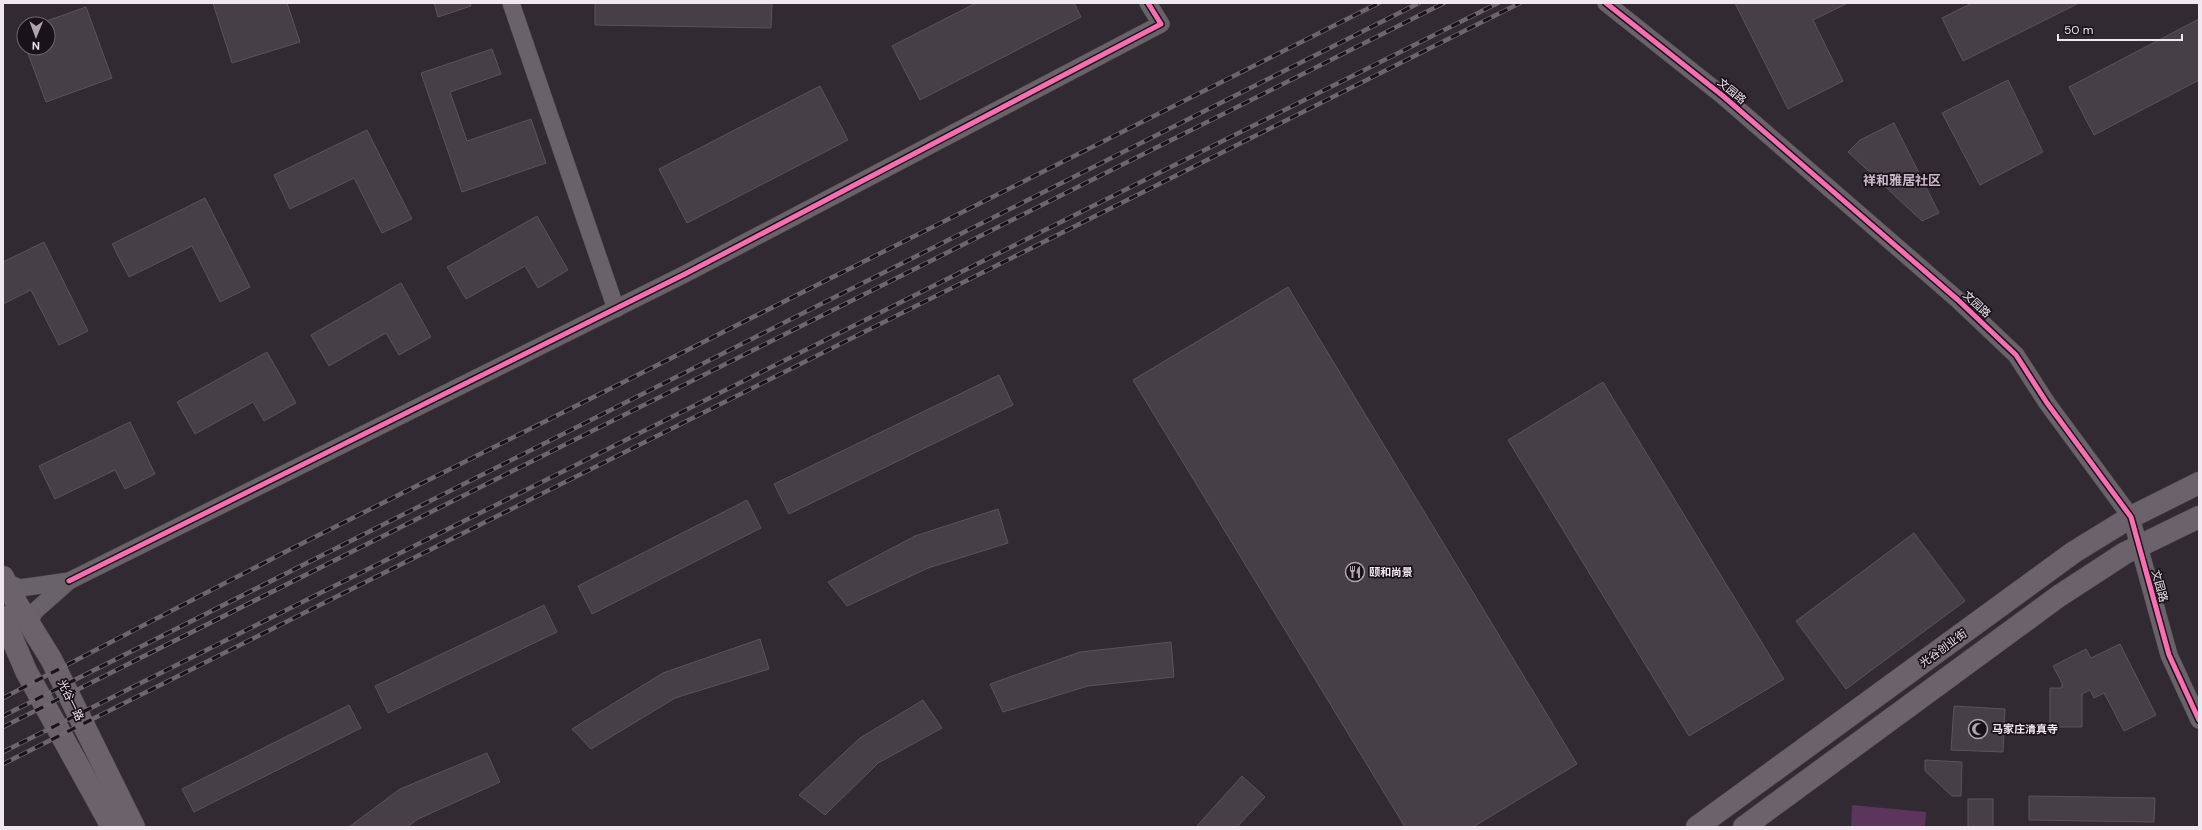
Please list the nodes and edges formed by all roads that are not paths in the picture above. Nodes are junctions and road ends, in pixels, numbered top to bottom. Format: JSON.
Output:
{"nodes":[{"id":1,"x":511,"y":3,"type":"edge"},
{"id":2,"x":1148,"y":3,"type":"edge"},
{"id":3,"x":1606,"y":3,"type":"edge"},
{"id":4,"x":616,"y":309,"type":"junction"},
{"id":5,"x":2199,"y":484,"type":"edge"},
{"id":6,"x":2131,"y":517,"type":"junction"},
{"id":7,"x":2199,"y":517,"type":"edge"},
{"id":8,"x":2139,"y":547,"type":"junction"},
{"id":9,"x":4,"y":580,"type":"edge"},
{"id":10,"x":69,"y":581,"type":"junction"},
{"id":11,"x":3,"y":617,"type":"edge"},
{"id":12,"x":29,"y":624,"type":"junction"},
{"id":13,"x":2199,"y":720,"type":"edge"},
{"id":14,"x":112,"y":827,"type":"edge"},
{"id":15,"x":134,"y":827,"type":"edge"},
{"id":16,"x":1697,"y":827,"type":"edge"},
{"id":17,"x":1744,"y":827,"type":"edge"}],
"edges":[{"from":1,"to":4,"type":"street"},
{"from":2,"to":4,"type":"street"},
{"from":3,"to":6,"type":"street","name":"文园路"},
{"from":4,"to":10,"type":"street"},
{"from":5,"to":6,"type":"main road","name":"光谷创业街"},
{"from":6,"to":8,"type":"street","name":"文园路"},
{"from":6,"to":16,"type":"main road","name":"光谷创业街"},
{"from":7,"to":8,"type":"main road"},
{"from":8,"to":13,"type":"street","name":"文园路"},
{"from":8,"to":17,"type":"main road"},
{"from":9,"to":10,"type":"street"},
{"from":9,"to":12,"type":"main road","name":"光谷一路"},
{"from":10,"to":12,"type":"street"},
{"from":11,"to":14,"type":"main road"},
{"from":12,"to":15,"type":"main road","name":"光谷一路"}]}
